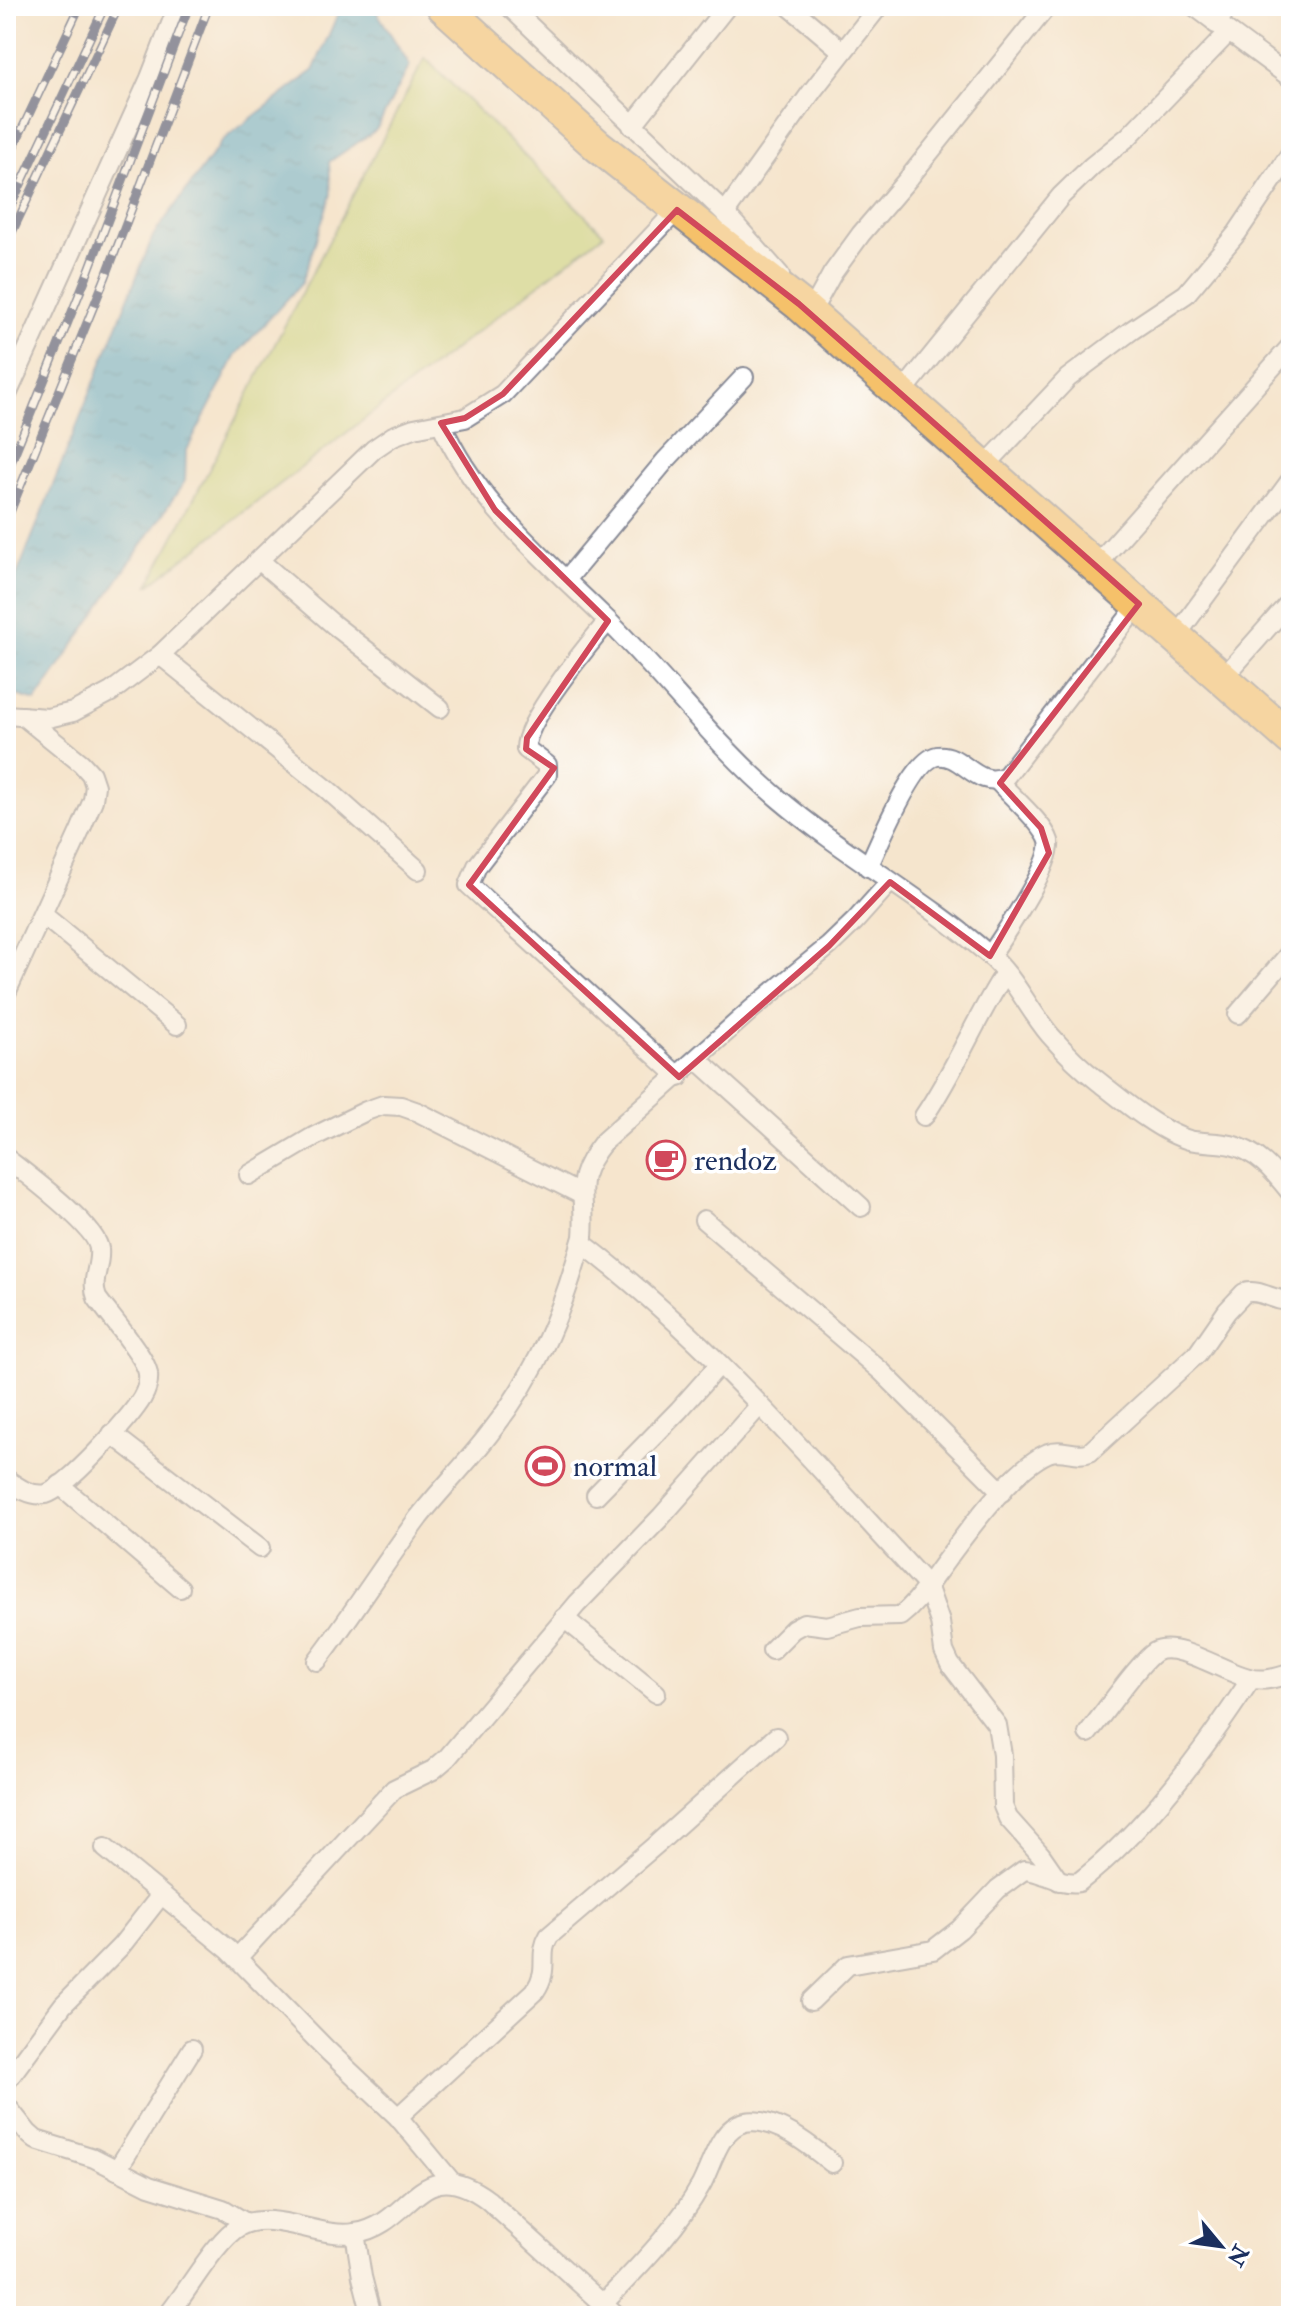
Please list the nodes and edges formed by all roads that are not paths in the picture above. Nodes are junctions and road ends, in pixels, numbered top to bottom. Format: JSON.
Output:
{"nodes":[{"id":1,"x":178,"y":6,"type":"edge"},
{"id":2,"x":443,"y":6,"type":"edge"},
{"id":3,"x":509,"y":6,"type":"edge"},
{"id":4,"x":727,"y":6,"type":"edge"},
{"id":5,"x":789,"y":6,"type":"edge"},
{"id":6,"x":879,"y":6,"type":"edge"},
{"id":7,"x":1047,"y":6,"type":"edge"},
{"id":8,"x":1194,"y":6,"type":"edge"},
{"id":9,"x":1229,"y":6,"type":"edge"},
{"id":10,"x":1222,"y":28,"type":"junction"},
{"id":11,"x":842,"y":51,"type":"junction"},
{"id":12,"x":1291,"y":78,"type":"edge"},
{"id":13,"x":632,"y":126,"type":"junction"},
{"id":14,"x":1291,"y":153,"type":"edge"},
{"id":15,"x":677,"y":210,"type":"junction"},
{"id":16,"x":725,"y":213,"type":"junction"},
{"id":17,"x":804,"y":309,"type":"junction"},
{"id":18,"x":1291,"y":346,"type":"edge"},
{"id":19,"x":744,"y":377,"type":"dead end"},
{"id":20,"x":901,"y":394,"type":"junction"},
{"id":21,"x":6,"y":397,"type":"edge"},
{"id":22,"x":441,"y":423,"type":"junction"},
{"id":23,"x":984,"y":467,"type":"junction"},
{"id":24,"x":1291,"y":480,"type":"edge"},
{"id":25,"x":260,"y":561,"type":"junction"},
{"id":26,"x":1096,"y":565,"type":"junction"},
{"id":27,"x":566,"y":580,"type":"junction"},
{"id":28,"x":1291,"y":601,"type":"edge"},
{"id":29,"x":1139,"y":604,"type":"junction"},
{"id":30,"x":608,"y":621,"type":"junction"},
{"id":31,"x":1176,"y":636,"type":"junction"},
{"id":32,"x":160,"y":655,"type":"junction"},
{"id":33,"x":1223,"y":678,"type":"junction"},
{"id":34,"x":440,"y":708,"type":"dead end"},
{"id":35,"x":14,"y":716,"type":"edge"},
{"id":36,"x":1291,"y":739,"type":"edge"},
{"id":37,"x":997,"y":780,"type":"junction"},
{"id":38,"x":868,"y":867,"type":"junction"},
{"id":39,"x":418,"y":870,"type":"dead end"},
{"id":40,"x":890,"y":882,"type":"junction"},
{"id":41,"x":43,"y":915,"type":"junction"},
{"id":42,"x":1291,"y":952,"type":"edge"},
{"id":43,"x":990,"y":956,"type":"junction"},
{"id":44,"x":1005,"y":973,"type":"junction"},
{"id":45,"x":6,"y":993,"type":"edge"},
{"id":46,"x":1238,"y":1014,"type":"dead end"},
{"id":47,"x":177,"y":1025,"type":"dead end"},
{"id":48,"x":698,"y":1060,"type":"junction"},
{"id":49,"x":679,"y":1077,"type":"junction"},
{"id":50,"x":924,"y":1116,"type":"dead end"},
{"id":51,"x":6,"y":1158,"type":"edge"},
{"id":52,"x":249,"y":1175,"type":"dead end"},
{"id":53,"x":1291,"y":1193,"type":"edge"},
{"id":54,"x":580,"y":1194,"type":"junction"},
{"id":55,"x":861,"y":1207,"type":"dead end"},
{"id":56,"x":704,"y":1220,"type":"dead end"},
{"id":57,"x":582,"y":1243,"type":"junction"},
{"id":58,"x":1291,"y":1300,"type":"edge"},
{"id":59,"x":719,"y":1365,"type":"junction"},
{"id":60,"x":760,"y":1405,"type":"junction"},
{"id":61,"x":112,"y":1434,"type":"junction"},
{"id":62,"x":6,"y":1479,"type":"edge"},
{"id":63,"x":60,"y":1485,"type":"junction"},
{"id":64,"x":1002,"y":1492,"type":"junction"},
{"id":65,"x":596,"y":1495,"type":"dead end"},
{"id":66,"x":260,"y":1548,"type":"dead end"},
{"id":67,"x":927,"y":1585,"type":"junction"},
{"id":68,"x":180,"y":1588,"type":"dead end"},
{"id":69,"x":564,"y":1618,"type":"junction"},
{"id":70,"x":772,"y":1650,"type":"dead end"},
{"id":71,"x":317,"y":1661,"type":"dead end"},
{"id":72,"x":1291,"y":1673,"type":"edge"},
{"id":73,"x":1251,"y":1679,"type":"junction"},
{"id":74,"x":656,"y":1693,"type":"dead end"},
{"id":75,"x":1088,"y":1733,"type":"dead end"},
{"id":76,"x":776,"y":1737,"type":"dead end"},
{"id":77,"x":105,"y":1848,"type":"dead end"},
{"id":78,"x":1059,"y":1881,"type":"junction"},
{"id":79,"x":161,"y":1895,"type":"junction"},
{"id":80,"x":237,"y":1958,"type":"junction"},
{"id":81,"x":811,"y":2001,"type":"dead end"},
{"id":82,"x":192,"y":2049,"type":"dead end"},
{"id":83,"x":6,"y":2082,"type":"edge"},
{"id":84,"x":6,"y":2105,"type":"edge"},
{"id":85,"x":398,"y":2117,"type":"junction"},
{"id":86,"x":832,"y":2163,"type":"dead end"},
{"id":87,"x":117,"y":2170,"type":"junction"},
{"id":88,"x":451,"y":2181,"type":"junction"},
{"id":89,"x":246,"y":2223,"type":"junction"},
{"id":90,"x":355,"y":2233,"type":"junction"},
{"id":91,"x":609,"y":2310,"type":"edge"},
{"id":92,"x":167,"y":2316,"type":"edge"},
{"id":93,"x":372,"y":2316,"type":"edge"}],
"edges":[{"from":1,"to":21,"type":"street"},
{"from":2,"to":15,"type":"highway"},
{"from":3,"to":13,"type":"street"},
{"from":4,"to":13,"type":"street"},
{"from":5,"to":11,"type":"street"},
{"from":6,"to":11,"type":"street"},
{"from":7,"to":17,"type":"street"},
{"from":8,"to":10,"type":"street"},
{"from":9,"to":10,"type":"street"},
{"from":10,"to":12,"type":"street"},
{"from":10,"to":20,"type":"street"},
{"from":11,"to":16,"type":"street"},
{"from":13,"to":16,"type":"street"},
{"from":14,"to":23,"type":"street"},
{"from":15,"to":17,"type":"highway"},
{"from":15,"to":22,"type":"street"},
{"from":16,"to":17,"type":"street"},
{"from":17,"to":20,"type":"highway"},
{"from":18,"to":26,"type":"street"},
{"from":19,"to":27,"type":"street"},
{"from":20,"to":23,"type":"highway"},
{"from":22,"to":25,"type":"street"},
{"from":22,"to":27,"type":"street"},
{"from":23,"to":26,"type":"highway"},
{"from":24,"to":31,"type":"street"},
{"from":25,"to":32,"type":"street"},
{"from":25,"to":34,"type":"street"},
{"from":26,"to":29,"type":"highway"},
{"from":27,"to":30,"type":"street"},
{"from":28,"to":33,"type":"street"},
{"from":29,"to":31,"type":"highway"},
{"from":29,"to":37,"type":"street"},
{"from":30,"to":38,"type":"street"},
{"from":30,"to":49,"type":"street"},
{"from":31,"to":33,"type":"highway"},
{"from":32,"to":35,"type":"street"},
{"from":32,"to":39,"type":"street"},
{"from":33,"to":36,"type":"highway"},
{"from":35,"to":41,"type":"street"},
{"from":37,"to":38,"type":"street"},
{"from":37,"to":43,"type":"street"},
{"from":38,"to":40,"type":"street"},
{"from":40,"to":43,"type":"street"},
{"from":40,"to":48,"type":"street"},
{"from":41,"to":45,"type":"street"},
{"from":41,"to":47,"type":"street"},
{"from":42,"to":46,"type":"street"},
{"from":43,"to":44,"type":"street"},
{"from":44,"to":50,"type":"street"},
{"from":44,"to":53,"type":"street"},
{"from":48,"to":49,"type":"street"},
{"from":48,"to":55,"type":"street"},
{"from":49,"to":54,"type":"street"},
{"from":51,"to":61,"type":"street"},
{"from":52,"to":54,"type":"street"},
{"from":54,"to":57,"type":"street"},
{"from":56,"to":64,"type":"street"},
{"from":57,"to":59,"type":"street"},
{"from":57,"to":71,"type":"street"},
{"from":58,"to":64,"type":"street"},
{"from":59,"to":60,"type":"street"},
{"from":59,"to":65,"type":"street"},
{"from":60,"to":67,"type":"street"},
{"from":60,"to":69,"type":"street"},
{"from":61,"to":63,"type":"street"},
{"from":61,"to":66,"type":"street"},
{"from":62,"to":63,"type":"street"},
{"from":63,"to":68,"type":"street"},
{"from":64,"to":67,"type":"street"},
{"from":67,"to":70,"type":"street"},
{"from":67,"to":78,"type":"street"},
{"from":69,"to":74,"type":"street"},
{"from":69,"to":80,"type":"street"},
{"from":72,"to":73,"type":"street"},
{"from":73,"to":75,"type":"street"},
{"from":73,"to":78,"type":"street"},
{"from":76,"to":85,"type":"street"},
{"from":77,"to":79,"type":"street"},
{"from":78,"to":81,"type":"street"},
{"from":79,"to":80,"type":"street"},
{"from":79,"to":83,"type":"street"},
{"from":80,"to":85,"type":"street"},
{"from":82,"to":87,"type":"street"},
{"from":84,"to":87,"type":"street"},
{"from":85,"to":88,"type":"street"},
{"from":86,"to":91,"type":"street"},
{"from":87,"to":89,"type":"street"},
{"from":88,"to":90,"type":"street"},
{"from":88,"to":91,"type":"street"},
{"from":89,"to":90,"type":"street"},
{"from":89,"to":92,"type":"street"},
{"from":90,"to":93,"type":"street"}]}
